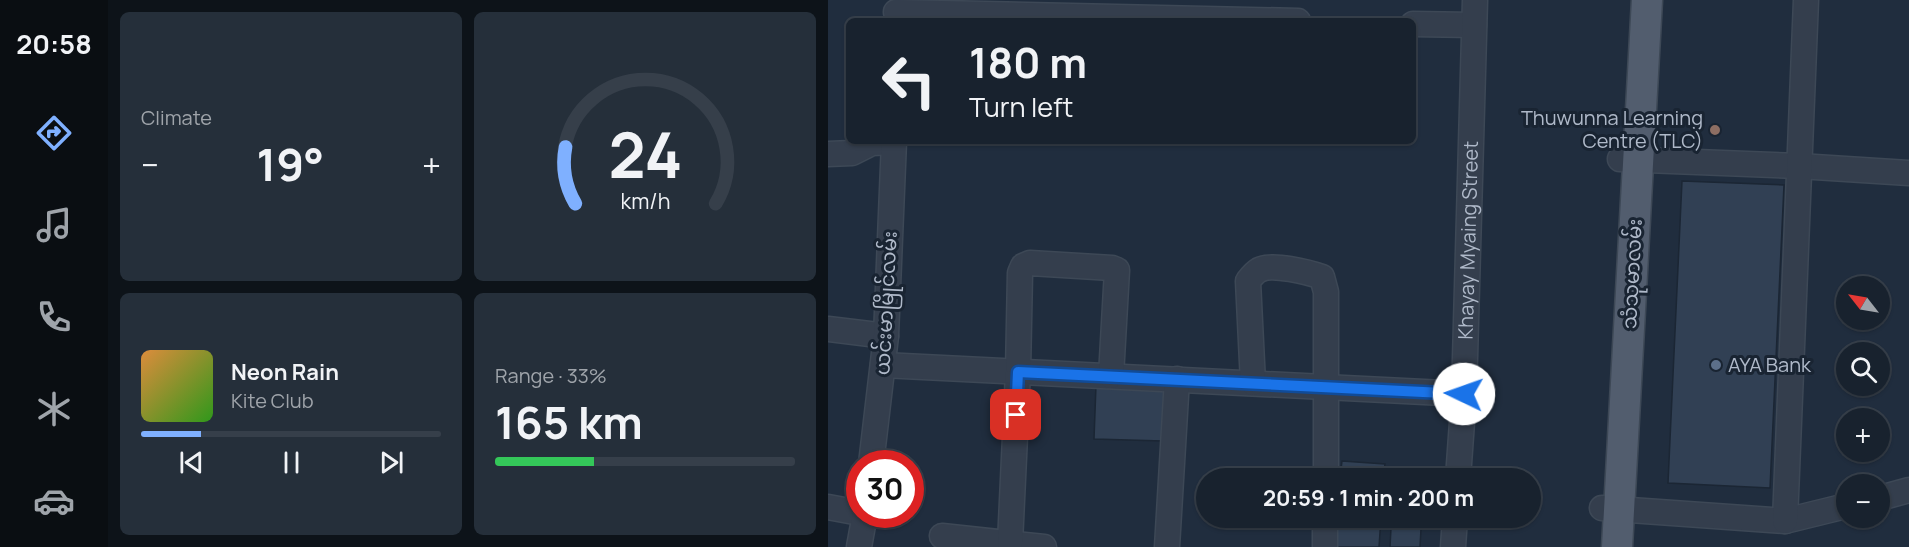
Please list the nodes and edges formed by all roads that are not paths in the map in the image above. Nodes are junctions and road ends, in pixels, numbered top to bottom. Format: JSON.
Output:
{"nodes":[{"id":1,"x":1475,"y":0,"type":"edge"},
{"id":2,"x":1627,"y":0,"type":"edge"},
{"id":3,"x":1647,"y":0,"type":"edge"},
{"id":4,"x":1806,"y":0,"type":"edge"},
{"id":5,"x":1164,"y":9,"type":"edge"},
{"id":6,"x":1215,"y":10,"type":"edge"},
{"id":7,"x":896,"y":11,"type":"edge"},
{"id":8,"x":1043,"y":18,"type":"edge"},
{"id":9,"x":1121,"y":18,"type":"edge"},
{"id":10,"x":1251,"y":18,"type":"edge"},
{"id":11,"x":1416,"y":24,"type":"edge"},
{"id":12,"x":1474,"y":25,"type":"junction"},
{"id":13,"x":870,"y":144,"type":"edge"},
{"id":14,"x":894,"y":144,"type":"edge"},
{"id":15,"x":828,"y":154,"type":"edge"},
{"id":16,"x":1629,"y":160,"type":"junction"},
{"id":17,"x":1799,"y":166,"type":"junction"},
{"id":18,"x":1909,"y":173,"type":"edge"},
{"id":19,"x":828,"y":329,"type":"edge"},
{"id":20,"x":886,"y":336,"type":"junction"},
{"id":21,"x":883,"y":365,"type":"junction"},
{"id":22,"x":1018,"y":372,"type":"junction"},
{"id":23,"x":1111,"y":376,"type":"junction"},
{"id":24,"x":1176,"y":380,"type":"junction"},
{"id":25,"x":1253,"y":383,"type":"junction"},
{"id":26,"x":1326,"y":387,"type":"junction"},
{"id":27,"x":1464,"y":394,"type":"junction"},
{"id":28,"x":873,"y":450,"type":"edge"},
{"id":29,"x":1326,"y":468,"type":"edge"},
{"id":30,"x":1459,"y":468,"type":"edge"},
{"id":31,"x":1909,"y":490,"type":"edge"},
{"id":32,"x":1890,"y":495,"type":"edge"},
{"id":33,"x":828,"y":507,"type":"edge"},
{"id":34,"x":1836,"y":508,"type":"edge"},
{"id":35,"x":1610,"y":509,"type":"junction"},
{"id":36,"x":846,"y":510,"type":"edge"},
{"id":37,"x":1785,"y":521,"type":"junction"},
{"id":38,"x":862,"y":528,"type":"edge"},
{"id":39,"x":1325,"y":528,"type":"edge"},
{"id":40,"x":1454,"y":528,"type":"edge"},
{"id":41,"x":942,"y":536,"type":"dead end"},
{"id":42,"x":1010,"y":543,"type":"junction"},
{"id":43,"x":859,"y":547,"type":"edge"},
{"id":44,"x":1044,"y":547,"type":"edge"},
{"id":45,"x":1167,"y":547,"type":"edge"},
{"id":46,"x":1325,"y":547,"type":"edge"},
{"id":47,"x":1453,"y":547,"type":"edge"},
{"id":48,"x":1600,"y":547,"type":"edge"},
{"id":49,"x":1617,"y":547,"type":"edge"}],
"edges":[{"from":1,"to":12,"type":"street","name":"Khayay Myaing Street"},
{"from":2,"to":16,"type":"main road","name":"သံသုမာလမ်း"},
{"from":3,"to":16,"type":"main road","name":"သံသုမာလမ်း"},
{"from":4,"to":17,"type":"street"},
{"from":5,"to":6,"type":"street"},
{"from":5,"to":9,"type":"street"},
{"from":6,"to":10,"type":"street"},
{"from":7,"to":8,"type":"street"},
{"from":11,"to":12,"type":"street"},
{"from":12,"to":27,"type":"street","name":"Khayay Myaing Street"},
{"from":13,"to":15,"type":"street"},
{"from":14,"to":20,"type":"street","name":"ယင်းမာမြိုင်လမ်း"},
{"from":16,"to":17,"type":"street"},
{"from":16,"to":35,"type":"main road","name":"သံသုမာလမ်း"},
{"from":17,"to":18,"type":"street"},
{"from":17,"to":37,"type":"street"},
{"from":19,"to":20,"type":"street"},
{"from":20,"to":21,"type":"street","name":"ယင်းမာမြိုင်လမ်း"},
{"from":21,"to":22,"type":"street"},
{"from":21,"to":28,"type":"street","name":"ယင်းမာမြိုင်လမ်း"},
{"from":22,"to":23,"type":"street"},
{"from":22,"to":23,"type":"street"},
{"from":22,"to":42,"type":"street"},
{"from":23,"to":24,"type":"street"},
{"from":24,"to":25,"type":"street"},
{"from":24,"to":45,"type":"street"},
{"from":25,"to":26,"type":"street"},
{"from":25,"to":26,"type":"street"},
{"from":26,"to":27,"type":"street"},
{"from":26,"to":29,"type":"street"},
{"from":27,"to":30,"type":"street","name":"Khayay Myaing Street"},
{"from":31,"to":32,"type":"street"},
{"from":33,"to":36,"type":"street"},
{"from":34,"to":37,"type":"street"},
{"from":35,"to":37,"type":"street"},
{"from":35,"to":48,"type":"main road","name":"သံသုမာလမ်း"},
{"from":35,"to":49,"type":"main road","name":"သံသုမာလမ်း"},
{"from":38,"to":43,"type":"street"},
{"from":39,"to":46,"type":"street"},
{"from":40,"to":47,"type":"street"},
{"from":41,"to":42,"type":"street"},
{"from":42,"to":44,"type":"street"}]}
